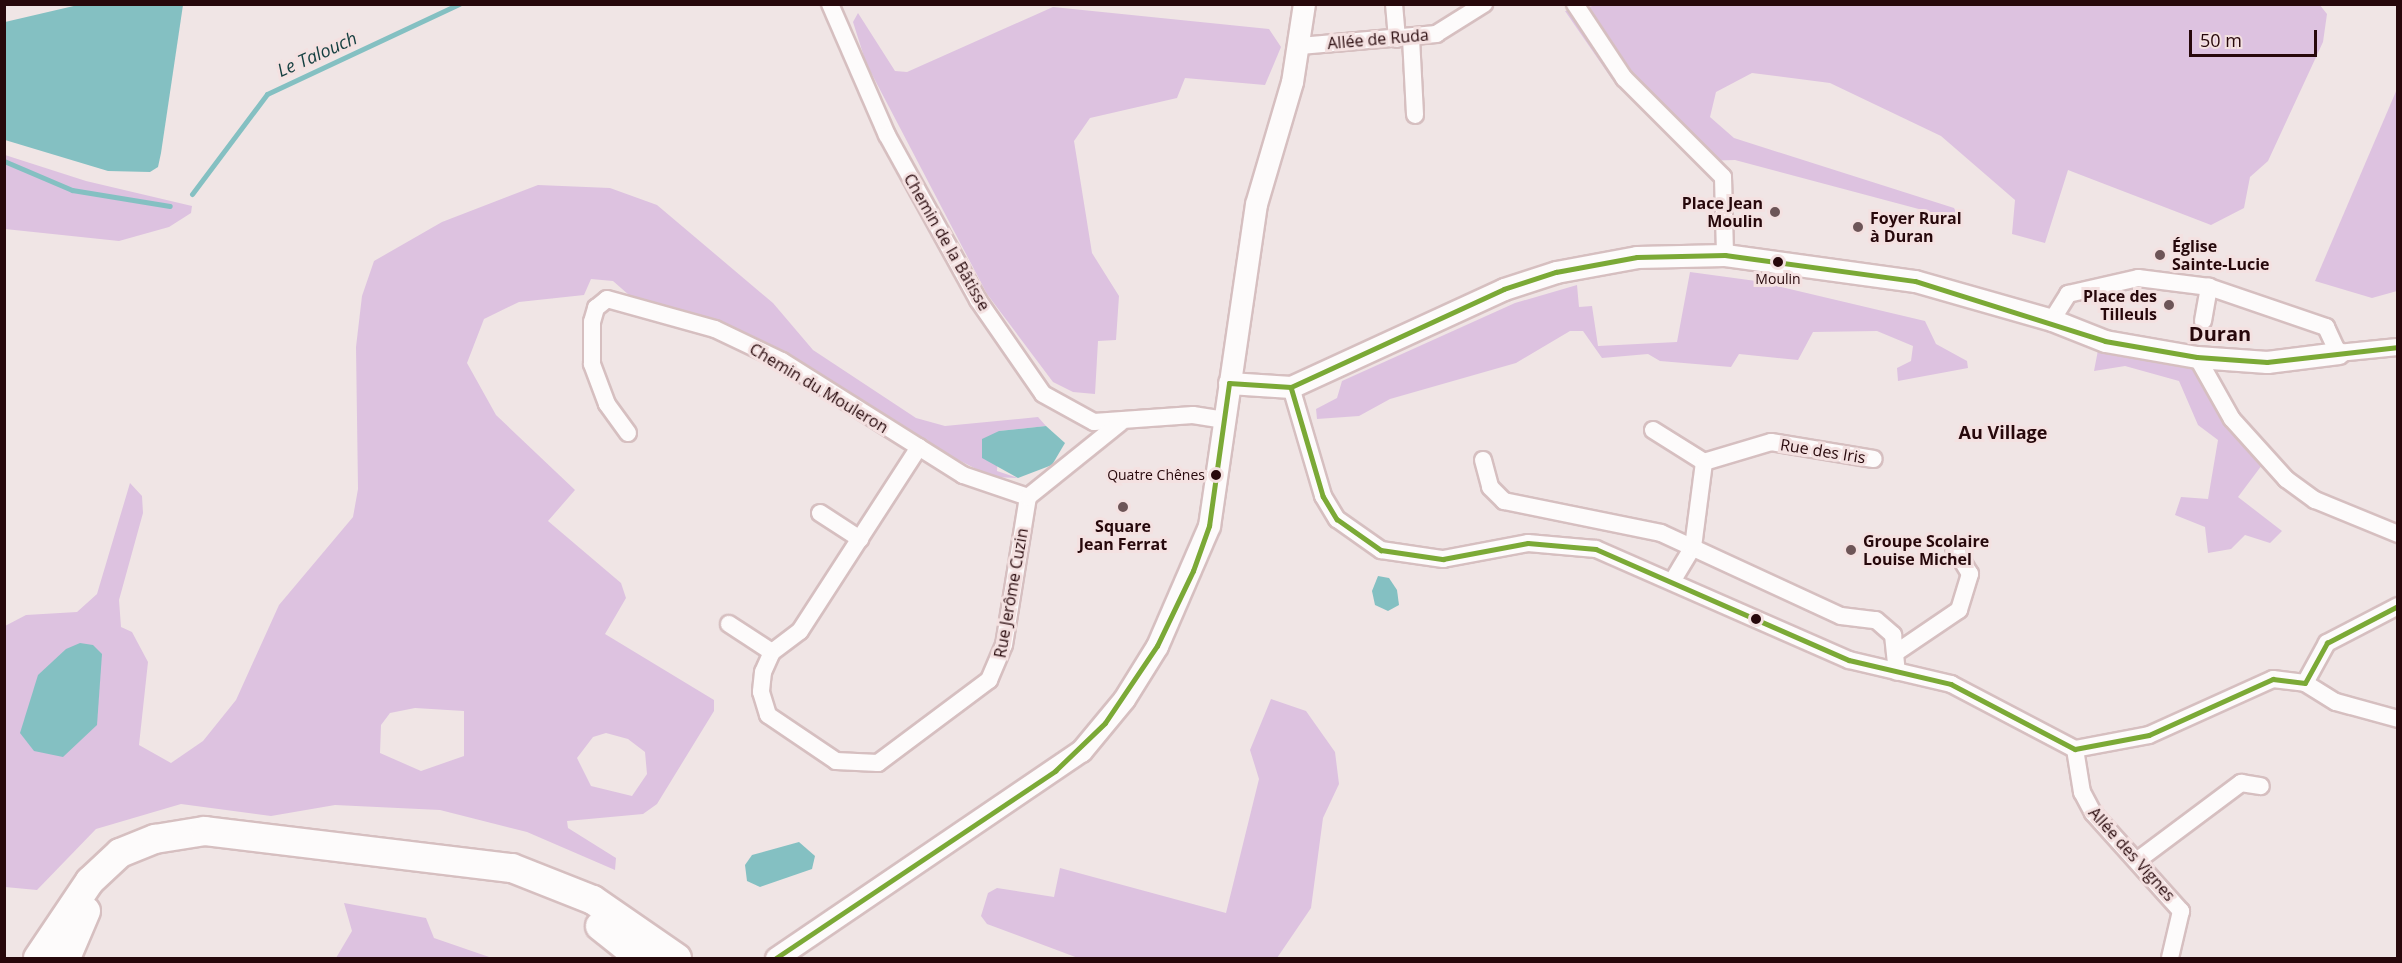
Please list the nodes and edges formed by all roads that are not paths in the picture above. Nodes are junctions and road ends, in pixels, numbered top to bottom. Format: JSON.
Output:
{"nodes":[{"id":1,"x":830,"y":4,"type":"edge"},
{"id":2,"x":1304,"y":4,"type":"edge"},
{"id":3,"x":1394,"y":4,"type":"edge"},
{"id":4,"x":1484,"y":4,"type":"edge"},
{"id":5,"x":1575,"y":4,"type":"edge"},
{"id":6,"x":1404,"y":39,"type":"junction"},
{"id":7,"x":1300,"y":46,"type":"junction"},
{"id":8,"x":1414,"y":115,"type":"dead end"},
{"id":9,"x":1725,"y":255,"type":"junction"},
{"id":10,"x":2209,"y":287,"type":"junction"},
{"id":11,"x":2052,"y":320,"type":"junction"},
{"id":12,"x":2203,"y":321,"type":"dead end"},
{"id":13,"x":2397,"y":347,"type":"edge"},
{"id":14,"x":2338,"y":353,"type":"junction"},
{"id":15,"x":2197,"y":357,"type":"junction"},
{"id":16,"x":1229,"y":383,"type":"junction"},
{"id":17,"x":1291,"y":387,"type":"junction"},
{"id":18,"x":1225,"y":420,"type":"junction"},
{"id":19,"x":1120,"y":423,"type":"junction"},
{"id":20,"x":1653,"y":430,"type":"dead end"},
{"id":21,"x":628,"y":433,"type":"dead end"},
{"id":22,"x":919,"y":447,"type":"junction"},
{"id":23,"x":1874,"y":459,"type":"dead end"},
{"id":24,"x":1482,"y":460,"type":"dead end"},
{"id":25,"x":1704,"y":462,"type":"junction"},
{"id":26,"x":1028,"y":497,"type":"junction"},
{"id":27,"x":820,"y":513,"type":"dead end"},
{"id":28,"x":2397,"y":534,"type":"edge"},
{"id":29,"x":860,"y":538,"type":"junction"},
{"id":30,"x":1693,"y":547,"type":"junction"},
{"id":31,"x":1954,"y":547,"type":"dead end"},
{"id":32,"x":1673,"y":580,"type":"junction"},
{"id":33,"x":2397,"y":606,"type":"edge"},
{"id":34,"x":729,"y":624,"type":"dead end"},
{"id":35,"x":772,"y":652,"type":"junction"},
{"id":36,"x":1897,"y":652,"type":"junction"},
{"id":37,"x":1897,"y":672,"type":"junction"},
{"id":38,"x":2306,"y":683,"type":"junction"},
{"id":39,"x":2397,"y":719,"type":"edge"},
{"id":40,"x":2075,"y":749,"type":"junction"},
{"id":41,"x":2261,"y":786,"type":"dead end"},
{"id":42,"x":2139,"y":860,"type":"junction"},
{"id":43,"x":38,"y":958,"type":"edge"},
{"id":44,"x":66,"y":958,"type":"edge"},
{"id":45,"x":640,"y":958,"type":"edge"},
{"id":46,"x":677,"y":958,"type":"edge"},
{"id":47,"x":776,"y":958,"type":"edge"},
{"id":48,"x":2170,"y":958,"type":"edge"}],
"edges":[{"from":1,"to":19,"type":"street","name":"Chemin de la Bâtisse"},
{"from":2,"to":7,"type":"street"},
{"from":3,"to":6,"type":"street"},
{"from":4,"to":6,"type":"street","name":"Allée de Ruda"},
{"from":5,"to":9,"type":"street"},
{"from":6,"to":7,"type":"street","name":"Allée de Ruda"},
{"from":6,"to":8,"type":"street"},
{"from":7,"to":16,"type":"street"},
{"from":9,"to":11,"type":"street"},
{"from":9,"to":17,"type":"street"},
{"from":10,"to":11,"type":"street"},
{"from":10,"to":12,"type":"street"},
{"from":10,"to":14,"type":"street"},
{"from":11,"to":15,"type":"street"},
{"from":13,"to":14,"type":"street"},
{"from":14,"to":15,"type":"street"},
{"from":15,"to":28,"type":"street"},
{"from":16,"to":17,"type":"street"},
{"from":16,"to":18,"type":"street"},
{"from":17,"to":32,"type":"street"},
{"from":18,"to":19,"type":"street"},
{"from":18,"to":47,"type":"street"},
{"from":19,"to":26,"type":"street"},
{"from":20,"to":25,"type":"street"},
{"from":21,"to":22,"type":"street","name":"Chemin du Mouleron"},
{"from":22,"to":26,"type":"street","name":"Chemin du Mouleron"},
{"from":22,"to":29,"type":"street"},
{"from":23,"to":25,"type":"street","name":"Rue des Iris"},
{"from":24,"to":30,"type":"street"},
{"from":25,"to":30,"type":"street"},
{"from":26,"to":35,"type":"street","name":"Rue Jerôme Cuzin"},
{"from":27,"to":29,"type":"street"},
{"from":29,"to":35,"type":"street"},
{"from":30,"to":32,"type":"street"},
{"from":30,"to":36,"type":"street"},
{"from":31,"to":36,"type":"street"},
{"from":32,"to":37,"type":"street"},
{"from":33,"to":38,"type":"street"},
{"from":34,"to":35,"type":"street"},
{"from":36,"to":37,"type":"street"},
{"from":37,"to":40,"type":"street"},
{"from":38,"to":39,"type":"street"},
{"from":38,"to":40,"type":"street"},
{"from":40,"to":42,"type":"street","name":"Allée des Vignes"},
{"from":41,"to":42,"type":"street"},
{"from":42,"to":48,"type":"street","name":"Allée des Vignes"},
{"from":43,"to":46,"type":"highway"},
{"from":44,"to":45,"type":"highway"}]}
